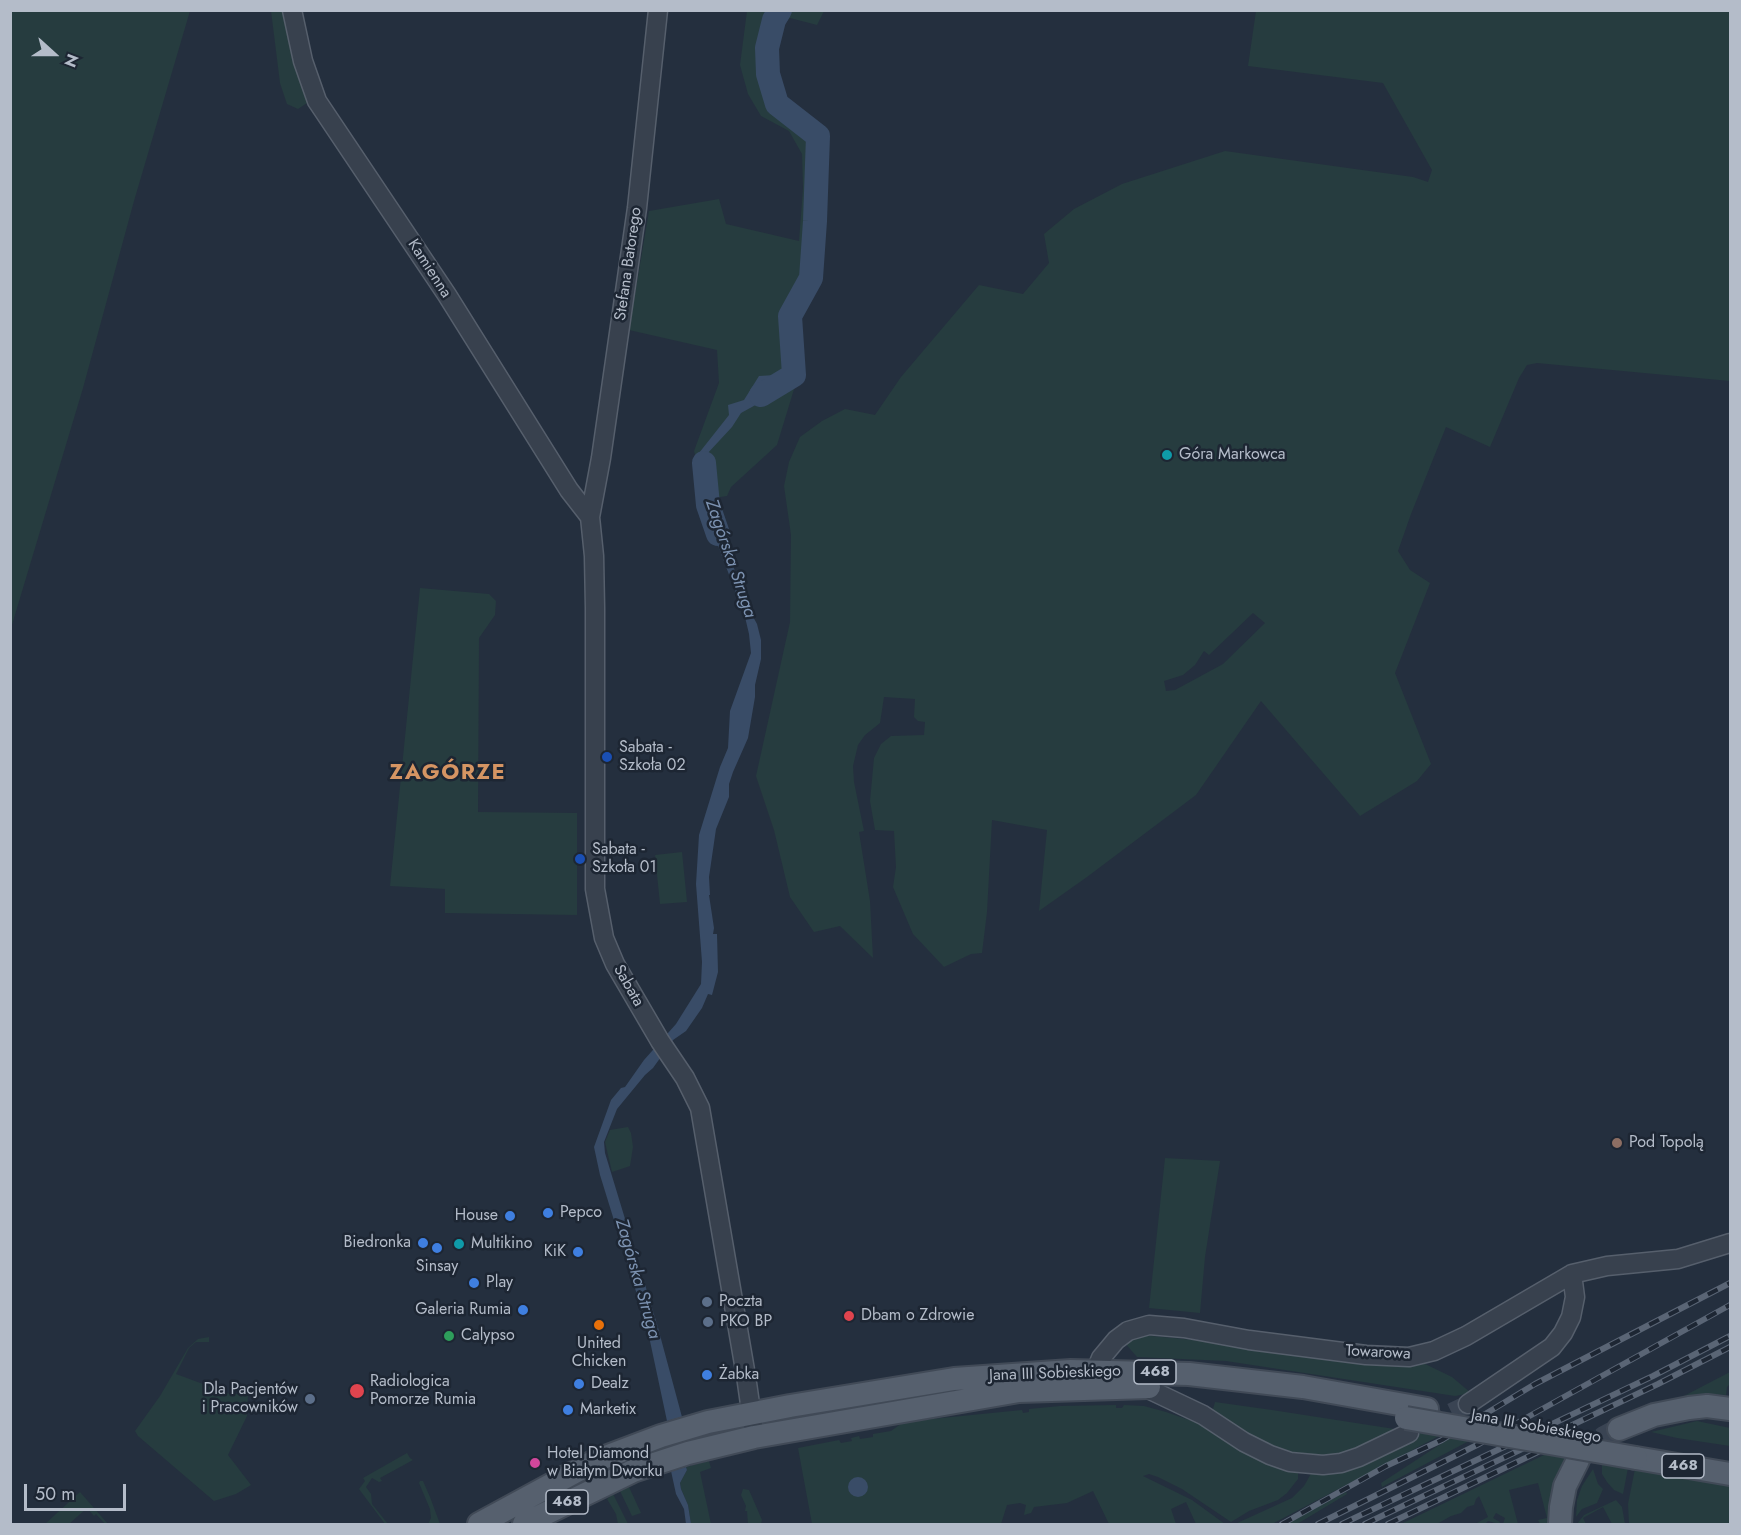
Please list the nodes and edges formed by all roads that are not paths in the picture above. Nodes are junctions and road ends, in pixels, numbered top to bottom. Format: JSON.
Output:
{"nodes":[{"id":1,"x":292,"y":10,"type":"edge"},
{"id":2,"x":658,"y":10,"type":"edge"},
{"id":3,"x":590,"y":517,"type":"junction"},
{"id":4,"x":1731,"y":1243,"type":"edge"},
{"id":5,"x":1572,"y":1274,"type":"junction"},
{"id":6,"x":1096,"y":1370,"type":"junction"},
{"id":7,"x":1142,"y":1386,"type":"junction"},
{"id":8,"x":1468,"y":1404,"type":"tunnel mouth"},
{"id":9,"x":1731,"y":1409,"type":"edge"},
{"id":10,"x":751,"y":1414,"type":"junction"},
{"id":11,"x":1408,"y":1426,"type":"junction"},
{"id":12,"x":1619,"y":1429,"type":"tunnel mouth"},
{"id":13,"x":754,"y":1437,"type":"junction"},
{"id":14,"x":1644,"y":1452,"type":"junction"},
{"id":15,"x":1578,"y":1460,"type":"tunnel mouth"},
{"id":16,"x":1731,"y":1460,"type":"edge"},
{"id":17,"x":1731,"y":1474,"type":"edge"},
{"id":18,"x":479,"y":1524,"type":"edge"},
{"id":19,"x":524,"y":1524,"type":"edge"},
{"id":20,"x":1560,"y":1524,"type":"edge"}],
"edges":[{"from":1,"to":3,"type":"street","name":"Kamienna"},
{"from":2,"to":3,"type":"street","name":"Stefana Batorego"},
{"from":3,"to":10,"type":"street","name":"Sabata"},
{"from":4,"to":5,"type":"street","name":"Towarowa"},
{"from":5,"to":6,"type":"street","name":"Towarowa"},
{"from":5,"to":8,"type":"street"},
{"from":6,"to":10,"type":"main road","name":"Jana III Sobieskiego","number":"468"},
{"from":6,"to":14,"type":"main road","name":"Jana III Sobieskiego","number":"468"},
{"from":7,"to":11,"type":"main road","name":"Jana III Sobieskiego","number":"468"},
{"from":7,"to":11,"type":"street"},
{"from":7,"to":13,"type":"main road","name":"Jana III Sobieskiego","number":"468"},
{"from":9,"to":12,"type":"main road"},
{"from":10,"to":13,"type":"street","name":"Sabata"},
{"from":10,"to":18,"type":"main road","name":"Jana III Sobieskiego","number":"468"},
{"from":11,"to":14,"type":"main road","name":"Jana III Sobieskiego","number":"468","bridge":true},
{"from":13,"to":19,"type":"main road","name":"Jana III Sobieskiego","number":"468"},
{"from":14,"to":16,"type":"main road","number":"468"},
{"from":14,"to":17,"type":"main road","number":"468"},
{"from":15,"to":20,"type":"main road"}]}
